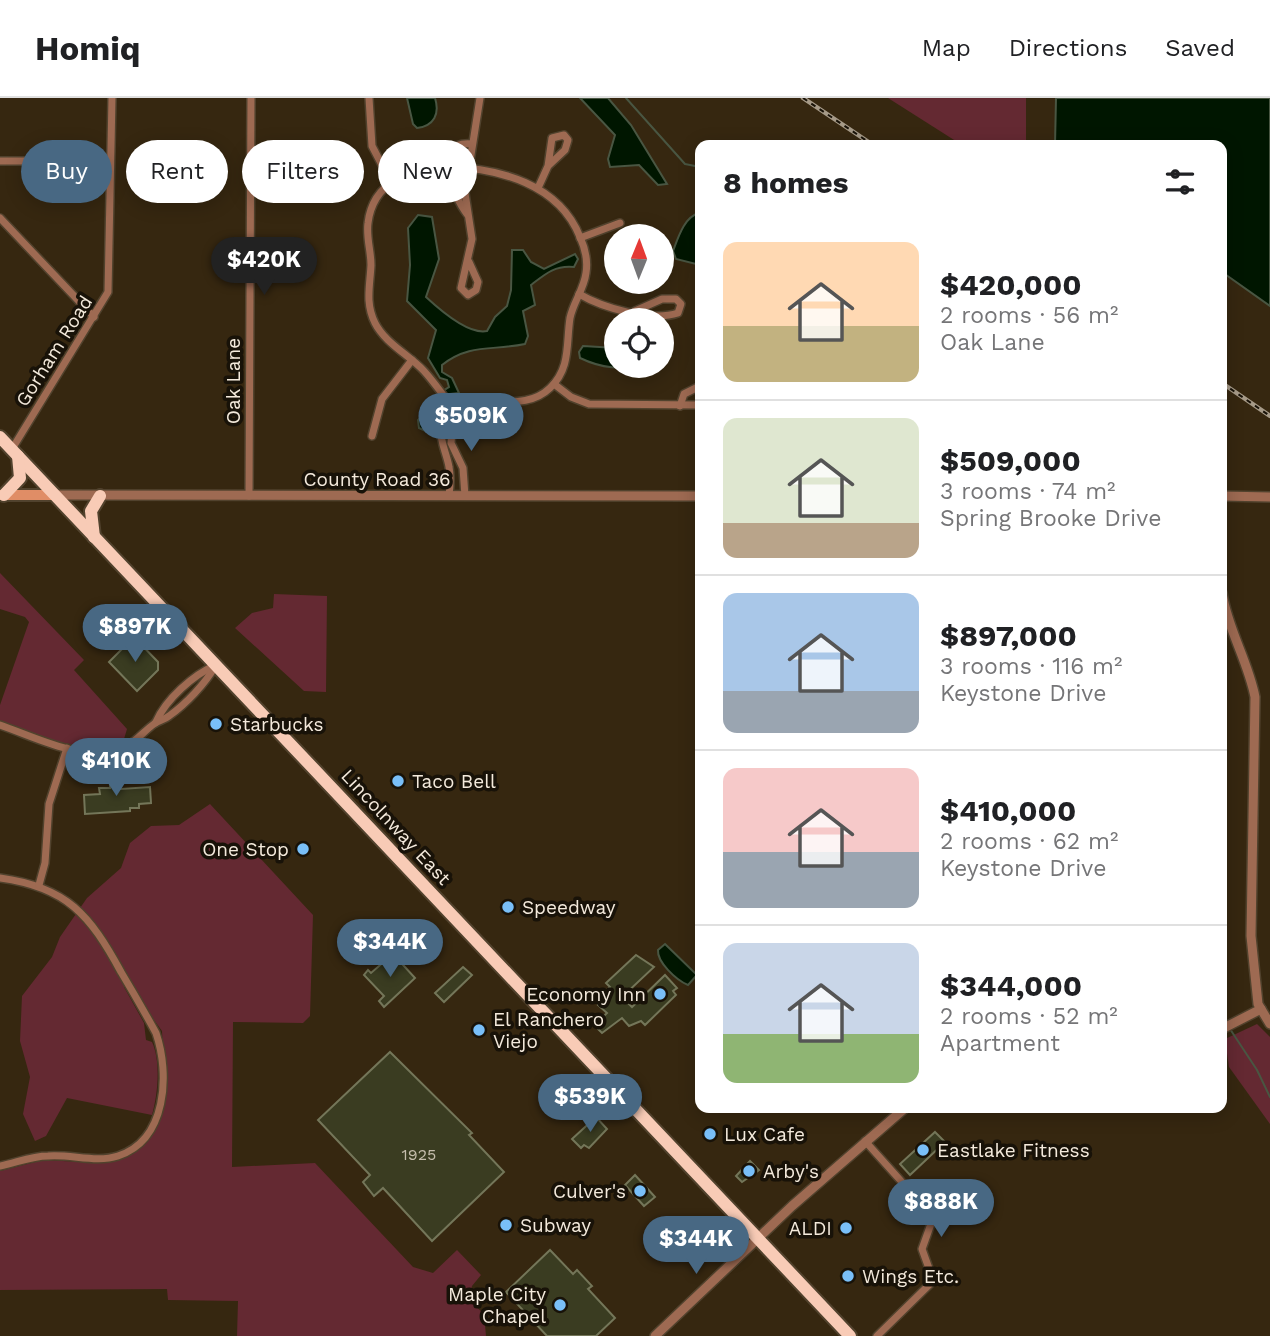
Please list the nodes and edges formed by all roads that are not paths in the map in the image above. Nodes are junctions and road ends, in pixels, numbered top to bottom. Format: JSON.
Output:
{"nodes":[{"id":1,"x":112,"y":98,"type":"edge"},
{"id":2,"x":251,"y":98,"type":"edge"},
{"id":3,"x":369,"y":98,"type":"edge"},
{"id":4,"x":480,"y":98,"type":"edge"},
{"id":5,"x":111,"y":140,"type":"edge"},
{"id":6,"x":473,"y":140,"type":"edge"},
{"id":7,"x":378,"y":157,"type":"edge"},
{"id":8,"x":0,"y":161,"type":"edge"},
{"id":9,"x":21,"y":161,"type":"edge"},
{"id":10,"x":548,"y":166,"type":"dead end"},
{"id":11,"x":477,"y":170,"type":"edge"},
{"id":12,"x":538,"y":188,"type":"junction"},
{"id":13,"x":378,"y":198,"type":"edge"},
{"id":14,"x":110,"y":203,"type":"edge"},
{"id":15,"x":459,"y":203,"type":"edge"},
{"id":16,"x":466,"y":203,"type":"edge"},
{"id":17,"x":468,"y":215,"type":"junction"},
{"id":18,"x":0,"y":218,"type":"edge"},
{"id":19,"x":620,"y":223,"type":"dead end"},
{"id":20,"x":580,"y":238,"type":"junction"},
{"id":21,"x":468,"y":262,"type":"dead end"},
{"id":22,"x":579,"y":294,"type":"junction"},
{"id":23,"x":610,"y":308,"type":"edge"},
{"id":24,"x":635,"y":312,"type":"joint"},
{"id":25,"x":94,"y":317,"type":"junction"},
{"id":26,"x":412,"y":360,"type":"junction"},
{"id":27,"x":554,"y":384,"type":"junction"},
{"id":28,"x":695,"y":388,"type":"edge"},
{"id":29,"x":695,"y":405,"type":"edge"},
{"id":30,"x":680,"y":406,"type":"junction"},
{"id":31,"x":454,"y":409,"type":"junction"},
{"id":32,"x":372,"y":436,"type":"dead end"},
{"id":33,"x":0,"y":437,"type":"edge"},
{"id":34,"x":15,"y":453,"type":"junction"},
{"id":35,"x":2,"y":495,"type":"edge"},
{"id":36,"x":54,"y":495,"type":"junction"},
{"id":37,"x":100,"y":496,"type":"junction"},
{"id":38,"x":249,"y":496,"type":"junction"},
{"id":39,"x":449,"y":496,"type":"junction"},
{"id":40,"x":465,"y":496,"type":"junction"},
{"id":41,"x":695,"y":496,"type":"edge"},
{"id":42,"x":1227,"y":496,"type":"edge"},
{"id":43,"x":1270,"y":496,"type":"edge"},
{"id":44,"x":94,"y":537,"type":"junction"},
{"id":45,"x":1227,"y":617,"type":"edge"},
{"id":46,"x":216,"y":665,"type":"junction"},
{"id":47,"x":0,"y":725,"type":"edge"},
{"id":48,"x":67,"y":748,"type":"junction"},
{"id":49,"x":0,"y":878,"type":"edge"},
{"id":50,"x":39,"y":885,"type":"junction"},
{"id":51,"x":1261,"y":1009,"type":"junction"},
{"id":52,"x":1270,"y":1024,"type":"edge"},
{"id":53,"x":1227,"y":1026,"type":"edge"},
{"id":54,"x":899,"y":1113,"type":"edge"},
{"id":55,"x":865,"y":1141,"type":"junction"},
{"id":56,"x":0,"y":1166,"type":"edge"},
{"id":57,"x":758,"y":1238,"type":"junction"},
{"id":58,"x":655,"y":1336,"type":"edge"},
{"id":59,"x":849,"y":1336,"type":"edge"},
{"id":60,"x":877,"y":1336,"type":"edge"}],
"edges":[{"from":1,"to":5,"type":"street","name":"Gorham Road"},
{"from":2,"to":38,"type":"street","name":"Oak Lane"},
{"from":3,"to":7,"type":"street"},
{"from":4,"to":6,"type":"street"},
{"from":8,"to":9,"type":"street"},
{"from":10,"to":12,"type":"street"},
{"from":11,"to":12,"type":"street"},
{"from":12,"to":20,"type":"street"},
{"from":13,"to":26,"type":"street"},
{"from":14,"to":25,"type":"street","name":"Gorham Road"},
{"from":15,"to":17,"type":"street"},
{"from":16,"to":17,"type":"street"},
{"from":17,"to":21,"type":"street"},
{"from":18,"to":25,"type":"street"},
{"from":19,"to":20,"type":"street"},
{"from":20,"to":22,"type":"street"},
{"from":22,"to":23,"type":"street"},
{"from":22,"to":27,"type":"street"},
{"from":24,"to":24,"type":"street"},
{"from":25,"to":34,"type":"street","name":"Gorham Road"},
{"from":26,"to":31,"type":"street"},
{"from":26,"to":32,"type":"street"},
{"from":27,"to":30,"type":"street"},
{"from":27,"to":31,"type":"street"},
{"from":28,"to":30,"type":"street"},
{"from":29,"to":30,"type":"street"},
{"from":31,"to":39,"type":"street"},
{"from":31,"to":40,"type":"street"},
{"from":33,"to":34,"type":"highway","name":"Lincolnway East"},
{"from":34,"to":35,"type":"highway"},
{"from":34,"to":36,"type":"highway","name":"Lincolnway East"},
{"from":35,"to":36,"type":"main road"},
{"from":36,"to":37,"type":"street","name":"County Road 36"},
{"from":36,"to":44,"type":"highway","name":"Lincolnway East"},
{"from":37,"to":38,"type":"street","name":"County Road 36"},
{"from":37,"to":44,"type":"highway"},
{"from":38,"to":39,"type":"street","name":"County Road 36"},
{"from":39,"to":40,"type":"street","name":"County Road 36"},
{"from":40,"to":41,"type":"street","name":"County Road 36"},
{"from":42,"to":43,"type":"street"},
{"from":44,"to":46,"type":"highway","name":"Lincolnway East"},
{"from":45,"to":51,"type":"street"},
{"from":46,"to":48,"type":"street"},
{"from":46,"to":57,"type":"highway","name":"Lincolnway East"},
{"from":47,"to":48,"type":"street"},
{"from":48,"to":50,"type":"street"},
{"from":49,"to":50,"type":"street"},
{"from":50,"to":56,"type":"street"},
{"from":51,"to":52,"type":"street"},
{"from":51,"to":53,"type":"street"},
{"from":54,"to":55,"type":"street"},
{"from":55,"to":57,"type":"street"},
{"from":55,"to":60,"type":"street"},
{"from":57,"to":58,"type":"street"},
{"from":57,"to":59,"type":"highway","name":"Lincolnway East"}]}
